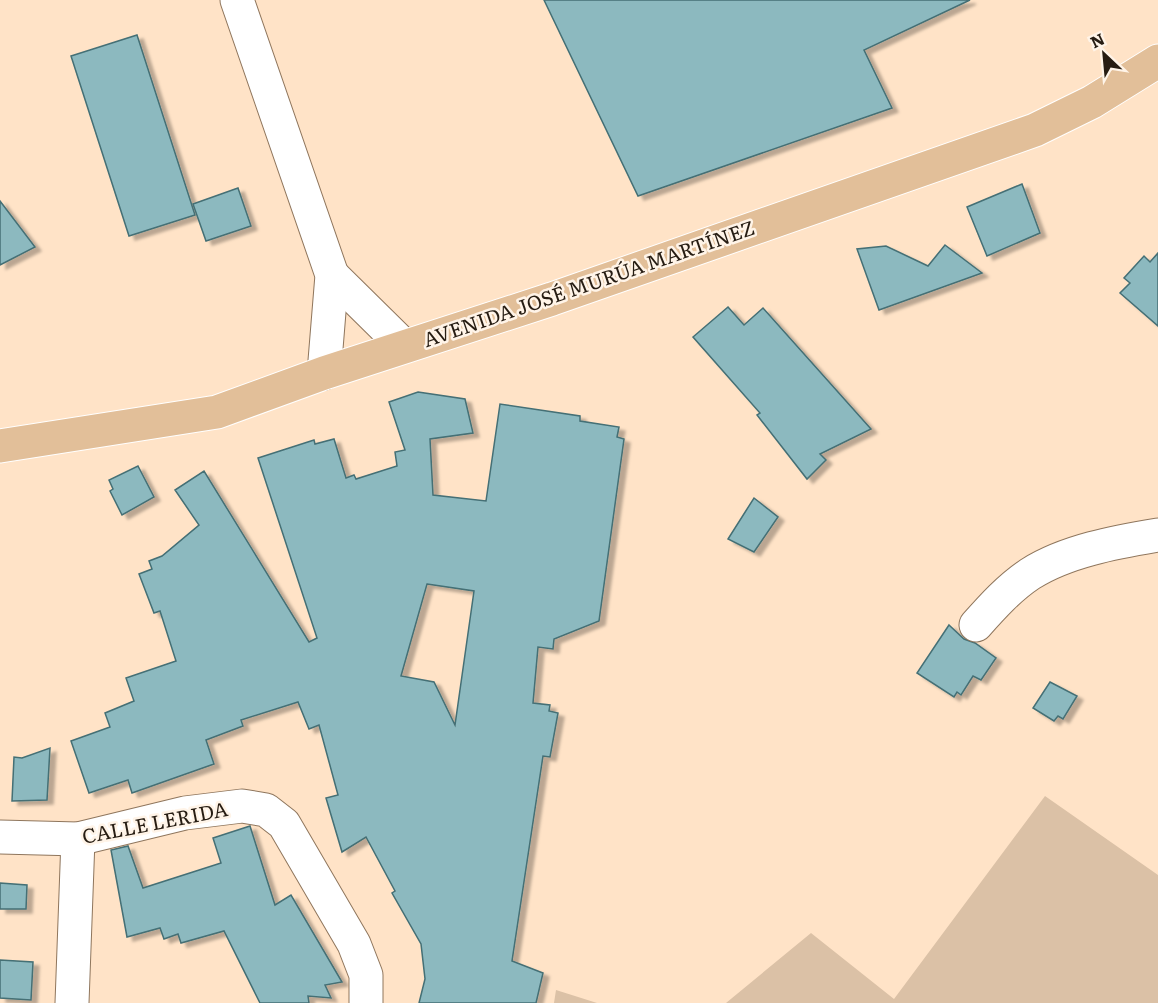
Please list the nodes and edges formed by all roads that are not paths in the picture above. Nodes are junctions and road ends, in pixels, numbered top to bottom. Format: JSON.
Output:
{"nodes":[{"id":1,"x":237,"y":0,"type":"edge"},
{"id":2,"x":1158,"y":61,"type":"edge"},
{"id":3,"x":332,"y":275,"type":"junction"},
{"id":4,"x":404,"y":346,"type":"junction"},
{"id":5,"x":324,"y":373,"type":"junction"},
{"id":6,"x":0,"y":446,"type":"edge"},
{"id":7,"x":1158,"y":535,"type":"edge"},
{"id":8,"x":976,"y":625,"type":"dead end"},
{"id":9,"x":0,"y":837,"type":"edge"},
{"id":10,"x":78,"y":839,"type":"junction"},
{"id":11,"x":72,"y":1003,"type":"edge"},
{"id":12,"x":366,"y":1003,"type":"edge"}],
"edges":[{"from":1,"to":3,"type":"street"},
{"from":2,"to":4,"type":"main road","name":"AVENIDA JOSÉ MURÚA MARTÍNEZ"},
{"from":3,"to":4,"type":"street"},
{"from":3,"to":5,"type":"street"},
{"from":4,"to":5,"type":"main road","name":"AVENIDA JOSÉ MURÚA MARTÍNEZ"},
{"from":5,"to":6,"type":"main road","name":"AVENIDA JOSÉ MURÚA MARTÍNEZ"},
{"from":7,"to":8,"type":"street"},
{"from":9,"to":10,"type":"street","name":"CALLE LERIDA"},
{"from":10,"to":11,"type":"street"},
{"from":10,"to":12,"type":"street","name":"CALLE LERIDA"}]}
